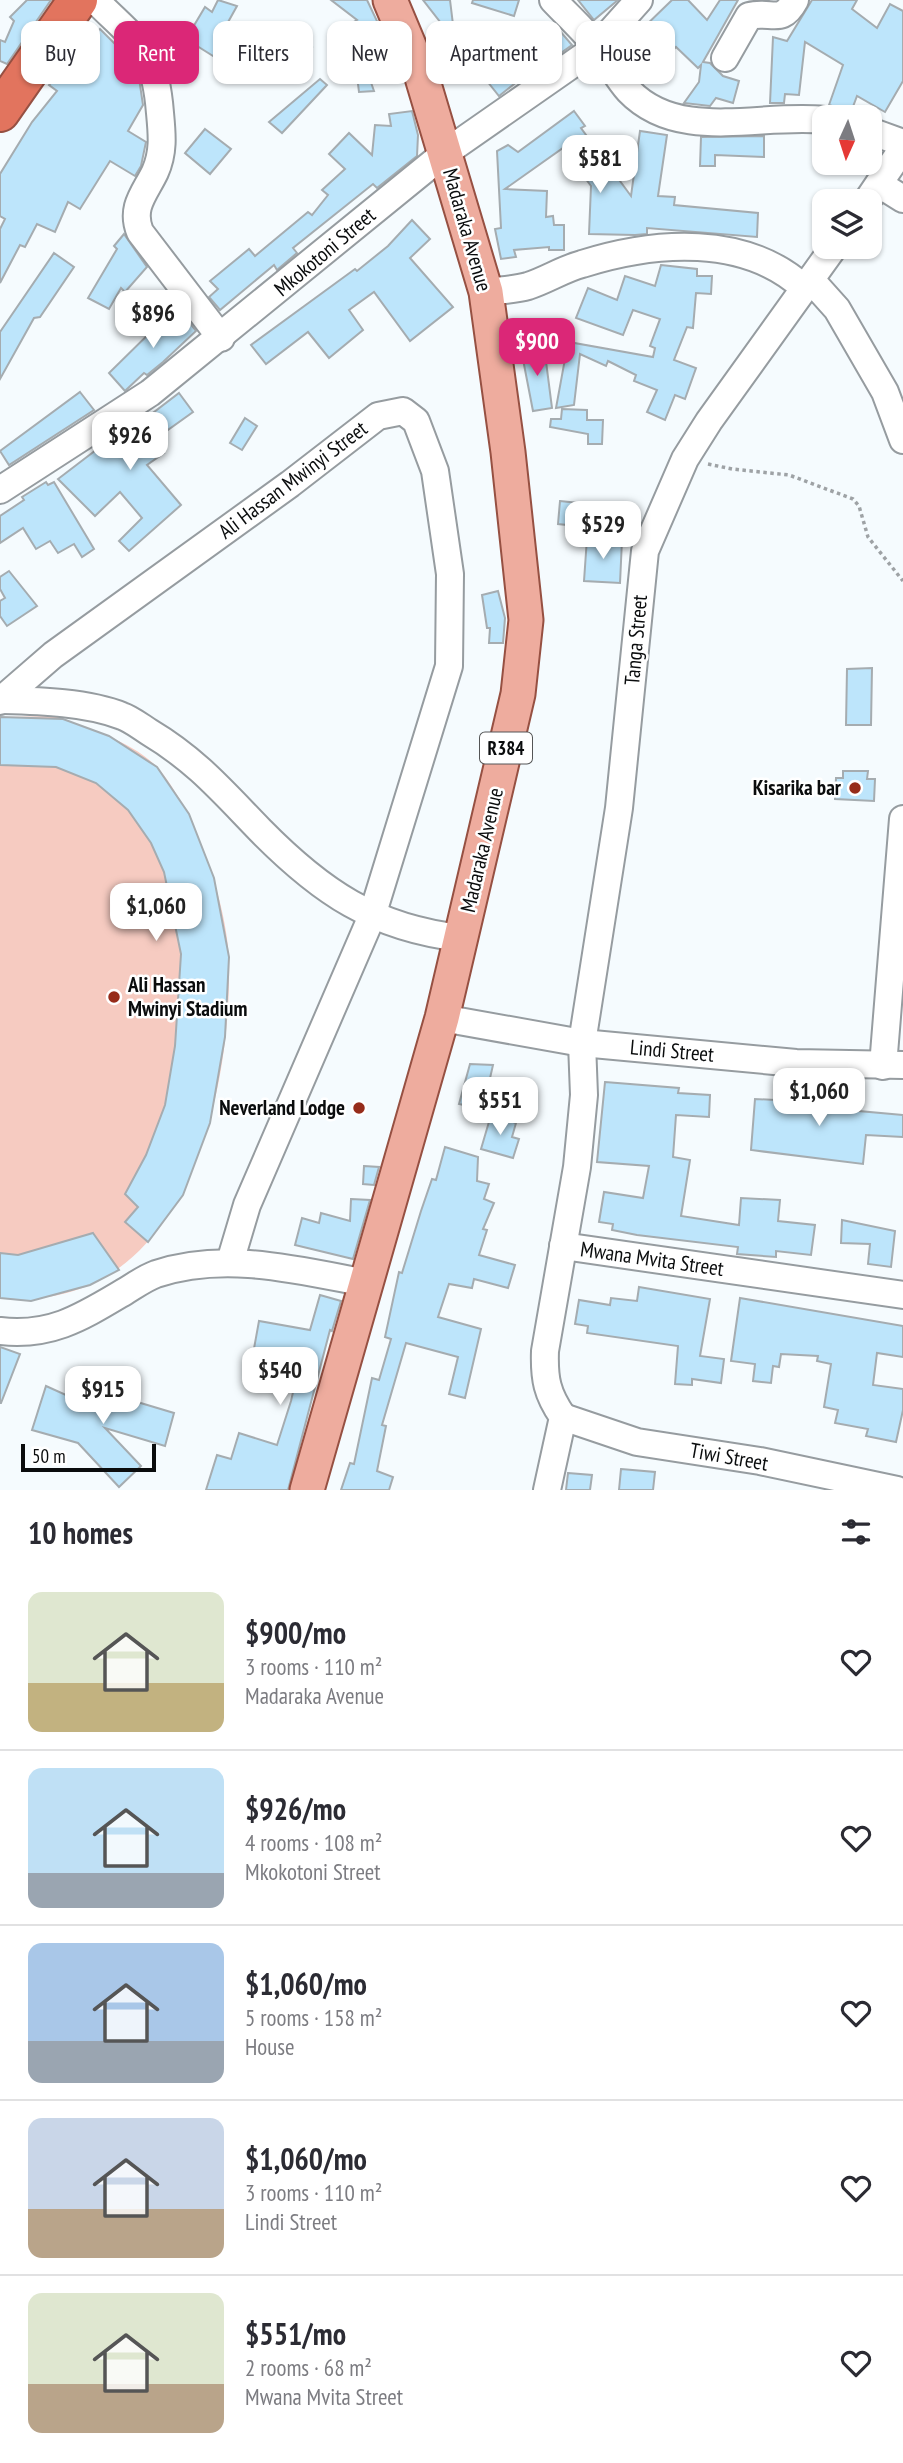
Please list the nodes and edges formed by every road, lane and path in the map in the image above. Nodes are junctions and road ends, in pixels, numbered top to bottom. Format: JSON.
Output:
{"nodes":[{"id":1,"x":78,"y":0,"type":"edge"},
{"id":2,"x":95,"y":0,"type":"edge"},
{"id":3,"x":390,"y":0,"type":"edge"},
{"id":4,"x":553,"y":0,"type":"edge"},
{"id":5,"x":639,"y":0,"type":"edge"},
{"id":6,"x":795,"y":0,"type":"edge"},
{"id":7,"x":620,"y":21,"type":"edge"},
{"id":8,"x":576,"y":25,"type":"edge"},
{"id":9,"x":725,"y":58,"type":"dead end"},
{"id":10,"x":576,"y":62,"type":"edge"},
{"id":11,"x":624,"y":84,"type":"edge"},
{"id":12,"x":5,"y":95,"type":"edge"},
{"id":13,"x":812,"y":119,"type":"edge"},
{"id":14,"x":882,"y":136,"type":"edge"},
{"id":15,"x":903,"y":145,"type":"edge"},
{"id":16,"x":445,"y":153,"type":"junction"},
{"id":17,"x":876,"y":189,"type":"edge"},
{"id":18,"x":882,"y":195,"type":"edge"},
{"id":19,"x":903,"y":199,"type":"edge"},
{"id":20,"x":826,"y":259,"type":"edge"},
{"id":21,"x":808,"y":284,"type":"junction"},
{"id":22,"x":485,"y":292,"type":"junction"},
{"id":23,"x":221,"y":338,"type":"junction"},
{"id":24,"x":903,"y":440,"type":"edge"},
{"id":25,"x":685,"y":459,"type":"junction"},
{"id":26,"x":0,"y":490,"type":"edge"},
{"id":27,"x":903,"y":581,"type":"edge"},
{"id":28,"x":0,"y":701,"type":"edge"},
{"id":29,"x":903,"y":819,"type":"edge"},
{"id":30,"x":372,"y":916,"type":"junction"},
{"id":31,"x":461,"y":938,"type":"junction"},
{"id":32,"x":442,"y":1018,"type":"junction"},
{"id":33,"x":582,"y":1043,"type":"junction"},
{"id":34,"x":893,"y":1066,"type":"edge"},
{"id":35,"x":563,"y":1246,"type":"junction"},
{"id":36,"x":230,"y":1262,"type":"junction"},
{"id":37,"x":366,"y":1283,"type":"junction"},
{"id":38,"x":903,"y":1295,"type":"edge"},
{"id":39,"x":0,"y":1331,"type":"edge"},
{"id":40,"x":563,"y":1417,"type":"junction"},
{"id":41,"x":892,"y":1489,"type":"edge"},
{"id":42,"x":307,"y":1490,"type":"edge"},
{"id":43,"x":547,"y":1490,"type":"edge"}],
"edges":[{"from":1,"to":12,"type":"highway"},
{"from":2,"to":23,"type":"street"},
{"from":3,"to":16,"type":"main road","name":"Madaraka Avenue","number":"R384"},
{"from":4,"to":8,"type":"street"},
{"from":5,"to":7,"type":"street","name":"Mkokotoni Street"},
{"from":6,"to":9,"type":"street"},
{"from":10,"to":16,"type":"street","name":"Mkokotoni Street"},
{"from":11,"to":13,"type":"street"},
{"from":14,"to":15,"type":"street"},
{"from":15,"to":17,"type":"street"},
{"from":16,"to":22,"type":"main road","name":"Madaraka Avenue","number":"R384"},
{"from":16,"to":23,"type":"street","name":"Mkokotoni Street"},
{"from":18,"to":19,"type":"street"},
{"from":20,"to":21,"type":"street","name":"Tanga Street"},
{"from":21,"to":22,"type":"street"},
{"from":21,"to":24,"type":"street"},
{"from":21,"to":25,"type":"street","name":"Tanga Street"},
{"from":22,"to":31,"type":"main road","name":"Madaraka Avenue","number":"R384"},
{"from":23,"to":26,"type":"street","name":"Mkokotoni Street"},
{"from":25,"to":27,"type":"path"},
{"from":25,"to":33,"type":"street","name":"Tanga Street"},
{"from":28,"to":30,"type":"street","name":"Ali Hassan Mwinyi Street"},
{"from":28,"to":30,"type":"street","name":"Ali Hassan Mwinyi Street"},
{"from":29,"to":34,"type":"street"},
{"from":30,"to":31,"type":"street","name":"Ali Hassan Mwinyi Street"},
{"from":30,"to":36,"type":"street","name":"Ali Hassan Mwinyi Street"},
{"from":31,"to":32,"type":"main road","name":"Madaraka Avenue","number":"R384"},
{"from":32,"to":33,"type":"street","name":"Lindi Street"},
{"from":32,"to":37,"type":"main road","name":"Madaraka Avenue","number":"R384"},
{"from":33,"to":34,"type":"street","name":"Lindi Street"},
{"from":33,"to":35,"type":"street","name":"Mwana Mvita Street"},
{"from":35,"to":38,"type":"street","name":"Mwana Mvita Street"},
{"from":35,"to":40,"type":"street"},
{"from":36,"to":37,"type":"street"},
{"from":36,"to":39,"type":"street"},
{"from":37,"to":42,"type":"main road","name":"Madaraka Avenue","number":"R384"},
{"from":40,"to":41,"type":"street","name":"Tiwi Street"},
{"from":40,"to":43,"type":"street"}]}
